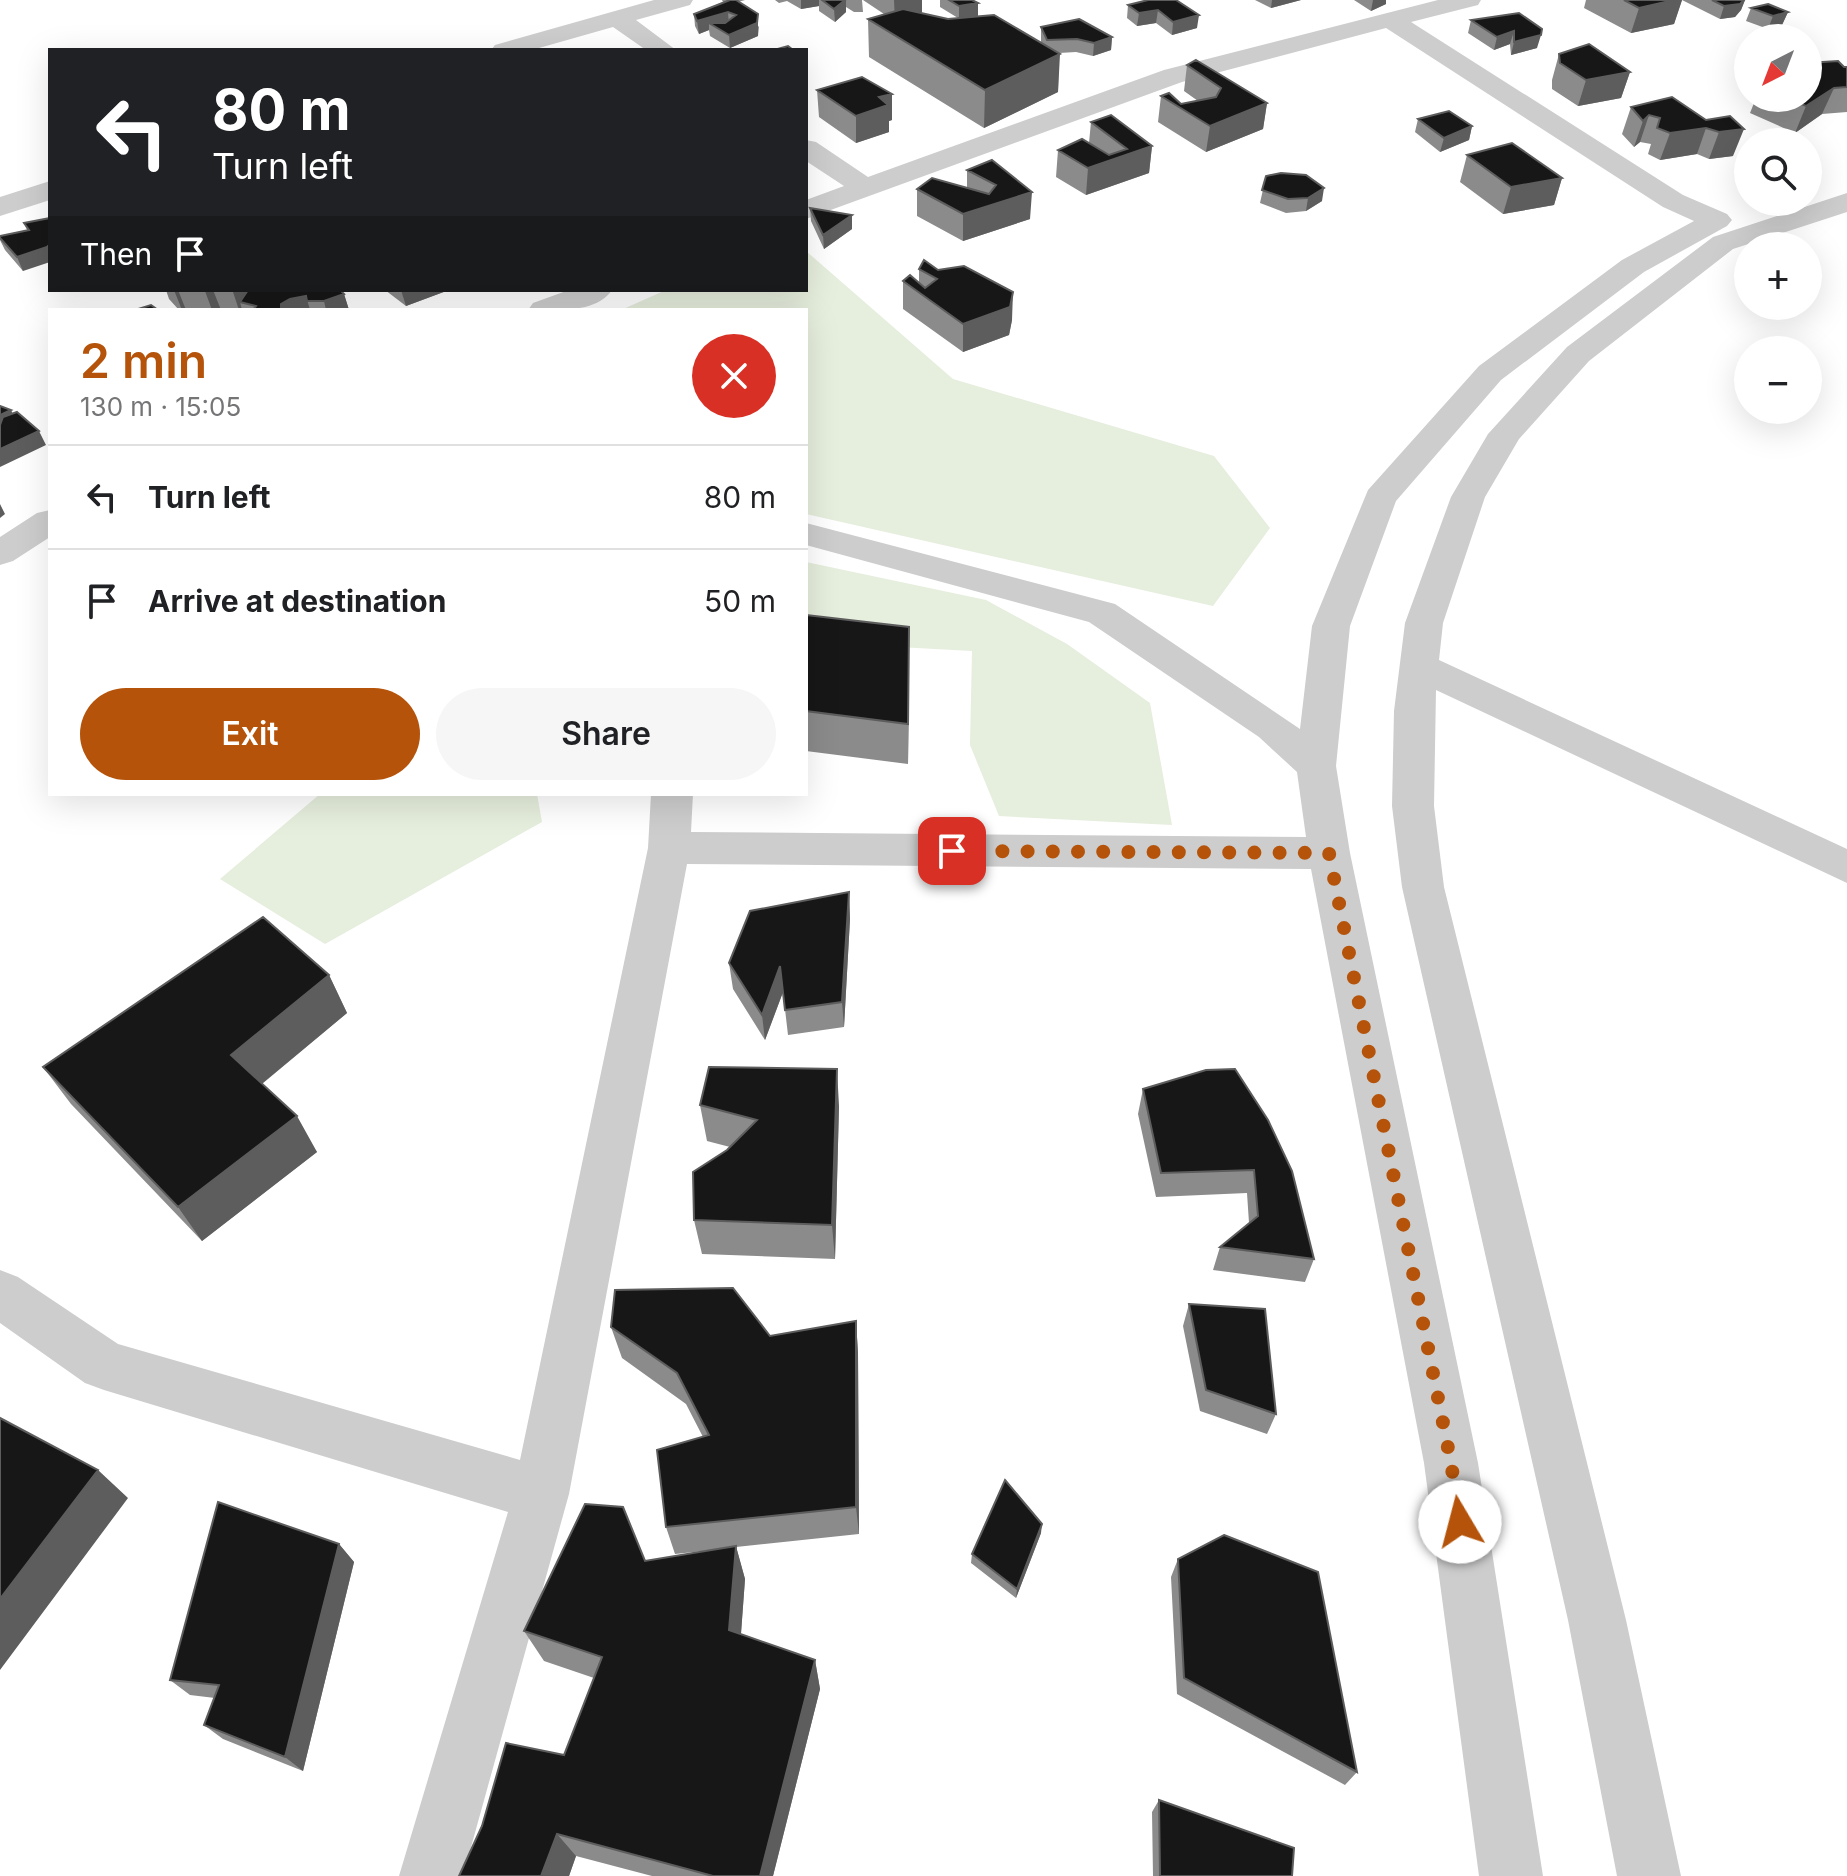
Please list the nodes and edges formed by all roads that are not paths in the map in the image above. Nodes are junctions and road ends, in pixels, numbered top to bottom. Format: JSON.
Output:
{"nodes":[{"id":1,"x":681,"y":0,"type":"edge"},
{"id":2,"x":1469,"y":0,"type":"edge"},
{"id":3,"x":616,"y":18,"type":"junction"},
{"id":4,"x":1390,"y":19,"type":"junction"},
{"id":5,"x":511,"y":48,"type":"edge"},
{"id":6,"x":660,"y":48,"type":"edge"},
{"id":7,"x":808,"y":149,"type":"edge"},
{"id":8,"x":865,"y":188,"type":"junction"},
{"id":9,"x":48,"y":191,"type":"edge"},
{"id":10,"x":1847,"y":202,"type":"edge"},
{"id":11,"x":0,"y":207,"type":"edge"},
{"id":12,"x":808,"y":209,"type":"edge"},
{"id":13,"x":1734,"y":213,"type":"edge"},
{"id":14,"x":1716,"y":220,"type":"junction"},
{"id":15,"x":592,"y":292,"type":"edge"},
{"id":16,"x":549,"y":308,"type":"edge"},
{"id":17,"x":48,"y":522,"type":"edge"},
{"id":18,"x":808,"y":535,"type":"edge"},
{"id":19,"x":0,"y":553,"type":"edge"},
{"id":20,"x":1419,"y":666,"type":"junction"},
{"id":21,"x":1316,"y":766,"type":"junction"},
{"id":22,"x":672,"y":796,"type":"edge"},
{"id":23,"x":669,"y":848,"type":"junction"},
{"id":24,"x":1329,"y":853,"type":"junction"},
{"id":25,"x":1847,"y":867,"type":"edge"},
{"id":26,"x":0,"y":1294,"type":"edge"},
{"id":27,"x":541,"y":1494,"type":"junction"},
{"id":28,"x":431,"y":1876,"type":"edge"},
{"id":29,"x":1511,"y":1876,"type":"edge"},
{"id":30,"x":1649,"y":1876,"type":"edge"}],
"edges":[{"from":1,"to":3,"type":"street"},
{"from":2,"to":4,"type":"street"},
{"from":3,"to":5,"type":"street"},
{"from":3,"to":6,"type":"street"},
{"from":4,"to":8,"type":"street"},
{"from":4,"to":14,"type":"street"},
{"from":7,"to":8,"type":"street"},
{"from":8,"to":12,"type":"street"},
{"from":9,"to":11,"type":"street"},
{"from":10,"to":20,"type":"street"},
{"from":13,"to":14,"type":"street"},
{"from":14,"to":21,"type":"street"},
{"from":15,"to":16,"type":"street"},
{"from":17,"to":19,"type":"street"},
{"from":18,"to":21,"type":"street"},
{"from":20,"to":25,"type":"street"},
{"from":20,"to":30,"type":"street"},
{"from":21,"to":24,"type":"street"},
{"from":22,"to":23,"type":"street"},
{"from":23,"to":24,"type":"street"},
{"from":23,"to":27,"type":"street"},
{"from":24,"to":29,"type":"street"},
{"from":26,"to":27,"type":"street"},
{"from":27,"to":28,"type":"street"}]}
